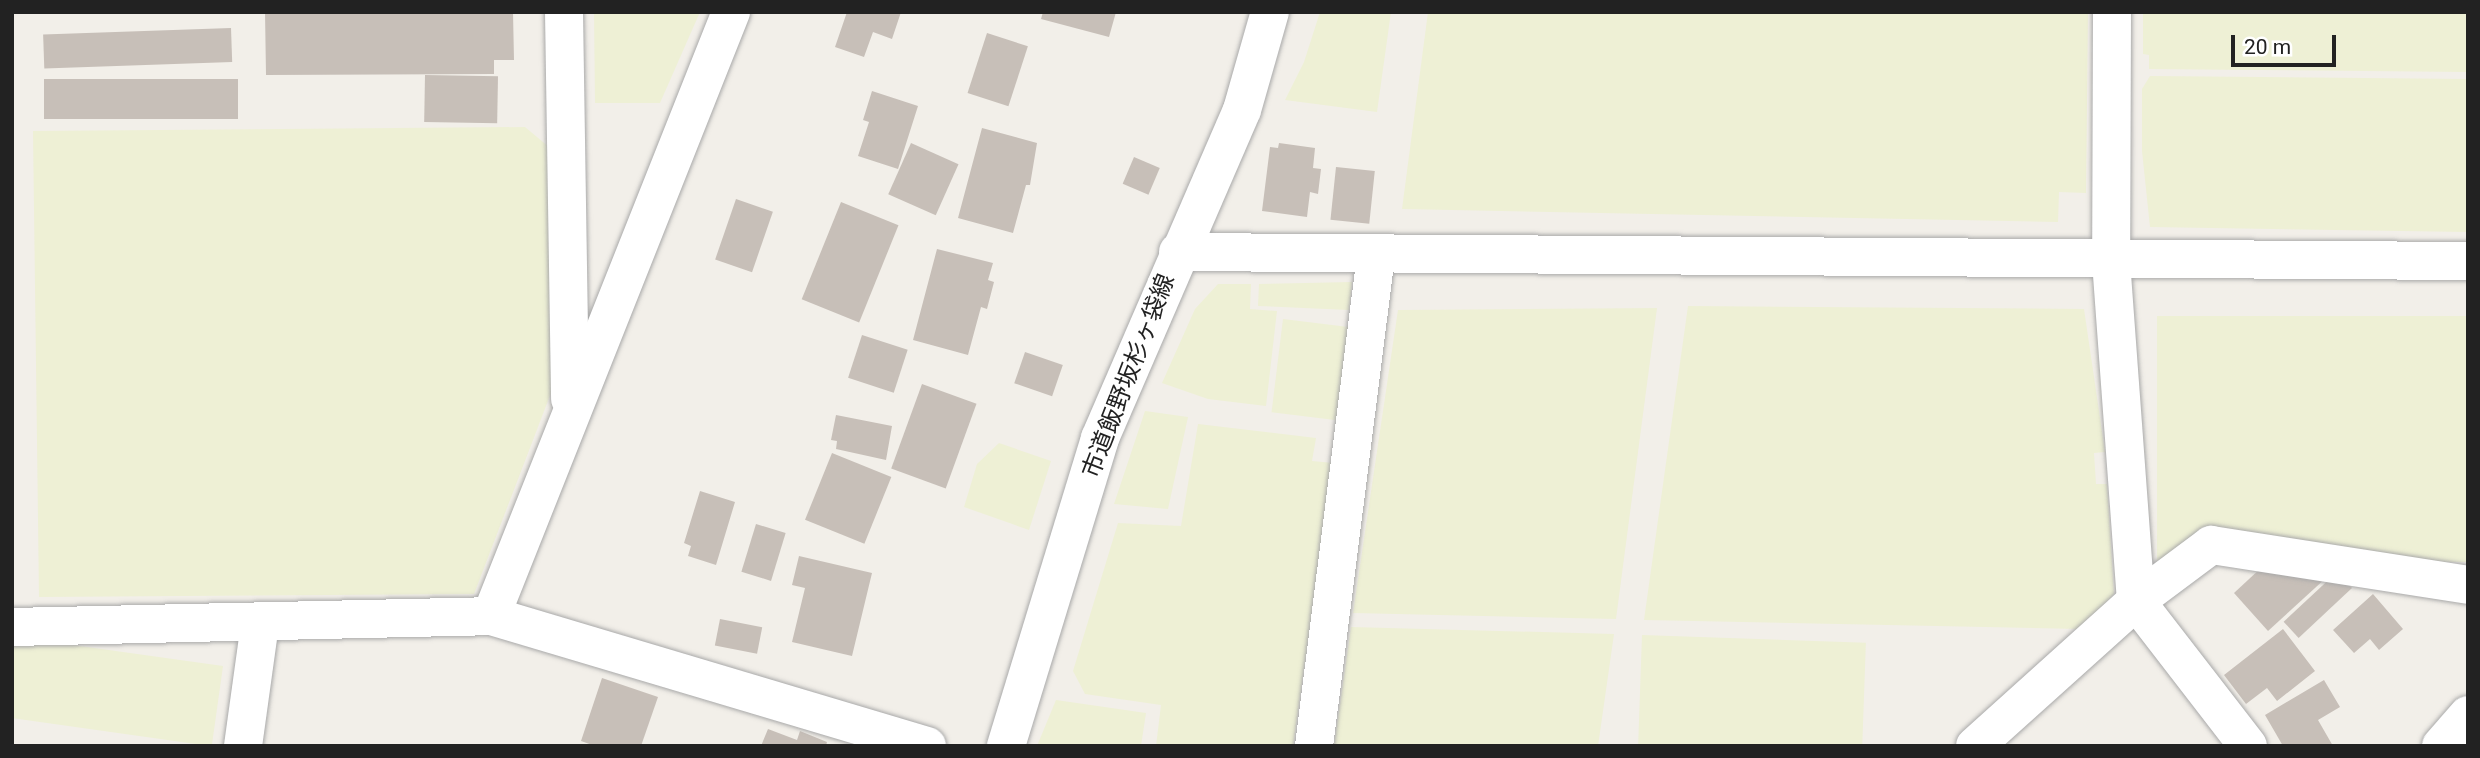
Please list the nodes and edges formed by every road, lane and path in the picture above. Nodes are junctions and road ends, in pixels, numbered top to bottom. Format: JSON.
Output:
{"nodes":[{"id":1,"x":564,"y":12,"type":"edge"},
{"id":2,"x":731,"y":12,"type":"edge"},
{"id":3,"x":1270,"y":12,"type":"edge"},
{"id":4,"x":2112,"y":12,"type":"edge"},
{"id":5,"x":1178,"y":252,"type":"junction"},
{"id":6,"x":1376,"y":254,"type":"junction"},
{"id":7,"x":2110,"y":261,"type":"junction"},
{"id":8,"x":2468,"y":261,"type":"edge"},
{"id":9,"x":570,"y":418,"type":"junction"},
{"id":10,"x":2468,"y":585,"type":"edge"},
{"id":11,"x":2136,"y":601,"type":"junction"},
{"id":12,"x":491,"y":616,"type":"junction"},
{"id":13,"x":260,"y":624,"type":"junction"},
{"id":14,"x":12,"y":627,"type":"edge"},
{"id":15,"x":2468,"y":715,"type":"edge"},
{"id":16,"x":243,"y":746,"type":"edge"},
{"id":17,"x":927,"y":746,"type":"edge"},
{"id":18,"x":1006,"y":746,"type":"edge"},
{"id":19,"x":1314,"y":746,"type":"edge"},
{"id":20,"x":1975,"y":746,"type":"edge"},
{"id":21,"x":2248,"y":746,"type":"edge"},
{"id":22,"x":2441,"y":746,"type":"edge"}],
"edges":[{"from":1,"to":9,"type":"street"},
{"from":2,"to":9,"type":"street"},
{"from":3,"to":5,"type":"street","name":"市道飯野坂杉ヶ袋線"},
{"from":4,"to":7,"type":"street"},
{"from":5,"to":6,"type":"street"},
{"from":5,"to":18,"type":"street","name":"市道飯野坂杉ヶ袋線"},
{"from":6,"to":7,"type":"street"},
{"from":6,"to":19,"type":"street"},
{"from":7,"to":8,"type":"street"},
{"from":7,"to":11,"type":"street"},
{"from":9,"to":12,"type":"street"},
{"from":10,"to":11,"type":"street"},
{"from":11,"to":20,"type":"street"},
{"from":11,"to":21,"type":"street"},
{"from":12,"to":13,"type":"street"},
{"from":12,"to":17,"type":"street"},
{"from":13,"to":14,"type":"street"},
{"from":13,"to":16,"type":"street"},
{"from":15,"to":22,"type":"street"}]}
